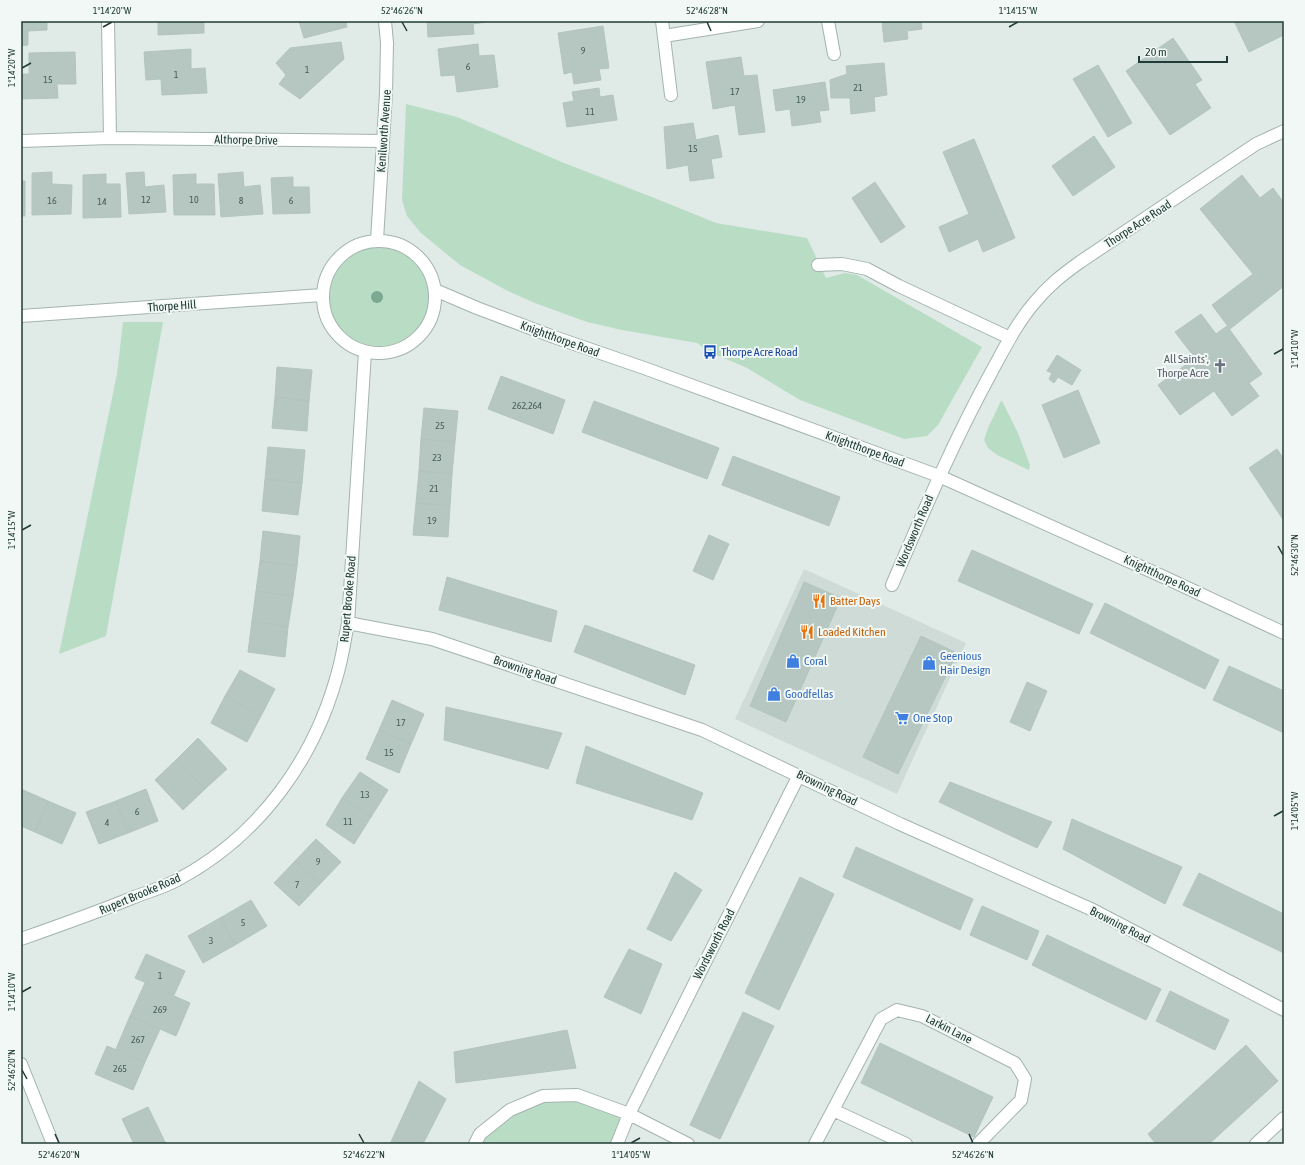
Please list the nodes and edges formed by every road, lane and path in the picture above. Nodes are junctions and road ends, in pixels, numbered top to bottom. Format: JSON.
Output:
{"nodes":[{"id":1,"x":108,"y":21,"type":"edge"},
{"id":2,"x":385,"y":21,"type":"edge"},
{"id":3,"x":662,"y":21,"type":"edge"},
{"id":4,"x":758,"y":21,"type":"edge"},
{"id":5,"x":828,"y":21,"type":"edge"},
{"id":6,"x":664,"y":36,"type":"junction"},
{"id":7,"x":834,"y":54,"type":"dead end"},
{"id":8,"x":671,"y":95,"type":"dead end"},
{"id":9,"x":1284,"y":131,"type":"edge"},
{"id":10,"x":110,"y":138,"type":"junction"},
{"id":11,"x":21,"y":141,"type":"edge"},
{"id":12,"x":383,"y":141,"type":"junction"},
{"id":13,"x":377,"y":240,"type":"junction"},
{"id":14,"x":818,"y":265,"type":"dead end"},
{"id":15,"x":435,"y":290,"type":"junction"},
{"id":16,"x":322,"y":295,"type":"junction"},
{"id":17,"x":21,"y":316,"type":"edge"},
{"id":18,"x":1010,"y":338,"type":"junction"},
{"id":19,"x":365,"y":352,"type":"junction"},
{"id":20,"x":939,"y":476,"type":"junction"},
{"id":21,"x":892,"y":585,"type":"dead end"},
{"id":22,"x":348,"y":623,"type":"junction"},
{"id":23,"x":1284,"y":633,"type":"edge"},
{"id":24,"x":799,"y":775,"type":"junction"},
{"id":25,"x":21,"y":939,"type":"edge"},
{"id":26,"x":1284,"y":1010,"type":"edge"},
{"id":27,"x":21,"y":1064,"type":"edge"},
{"id":28,"x":833,"y":1110,"type":"junction"},
{"id":29,"x":629,"y":1114,"type":"junction"},
{"id":30,"x":1284,"y":1118,"type":"edge"},
{"id":31,"x":53,"y":1144,"type":"edge"},
{"id":32,"x":475,"y":1144,"type":"edge"},
{"id":33,"x":617,"y":1144,"type":"edge"},
{"id":34,"x":688,"y":1144,"type":"edge"},
{"id":35,"x":815,"y":1144,"type":"edge"},
{"id":36,"x":906,"y":1144,"type":"edge"},
{"id":37,"x":978,"y":1144,"type":"edge"},
{"id":38,"x":1256,"y":1144,"type":"edge"}],
"edges":[{"from":1,"to":10,"type":"street"},
{"from":2,"to":12,"type":"street","name":"Kenilworth Avenue"},
{"from":3,"to":6,"type":"street"},
{"from":4,"to":6,"type":"street"},
{"from":5,"to":7,"type":"street"},
{"from":6,"to":8,"type":"street"},
{"from":9,"to":18,"type":"street","name":"Thorpe Acre Road"},
{"from":10,"to":11,"type":"street","name":"Althorpe Drive"},
{"from":10,"to":12,"type":"street","name":"Althorpe Drive"},
{"from":12,"to":13,"type":"street","name":"Kenilworth Avenue"},
{"from":13,"to":15,"type":"street"},
{"from":13,"to":16,"type":"street"},
{"from":14,"to":18,"type":"street"},
{"from":15,"to":19,"type":"street"},
{"from":15,"to":20,"type":"street","name":"Knightthorpe Road"},
{"from":16,"to":17,"type":"street","name":"Thorpe Hill"},
{"from":16,"to":19,"type":"street"},
{"from":18,"to":20,"type":"street","name":"Thorpe Acre Road"},
{"from":19,"to":22,"type":"street","name":"Rupert Brooke Road"},
{"from":20,"to":21,"type":"street","name":"Wordsworth Road"},
{"from":20,"to":23,"type":"street","name":"Knightthorpe Road"},
{"from":22,"to":24,"type":"street","name":"Browning Road"},
{"from":22,"to":25,"type":"street","name":"Rupert Brooke Road"},
{"from":24,"to":26,"type":"street","name":"Browning Road"},
{"from":24,"to":29,"type":"street","name":"Wordsworth Road"},
{"from":27,"to":31,"type":"street"},
{"from":28,"to":35,"type":"street","name":"Larkin Lane"},
{"from":28,"to":36,"type":"street"},
{"from":28,"to":37,"type":"street","name":"Larkin Lane"},
{"from":29,"to":32,"type":"street"},
{"from":29,"to":33,"type":"street","name":"Wordsworth Road"},
{"from":29,"to":34,"type":"street"},
{"from":30,"to":38,"type":"street"}]}
